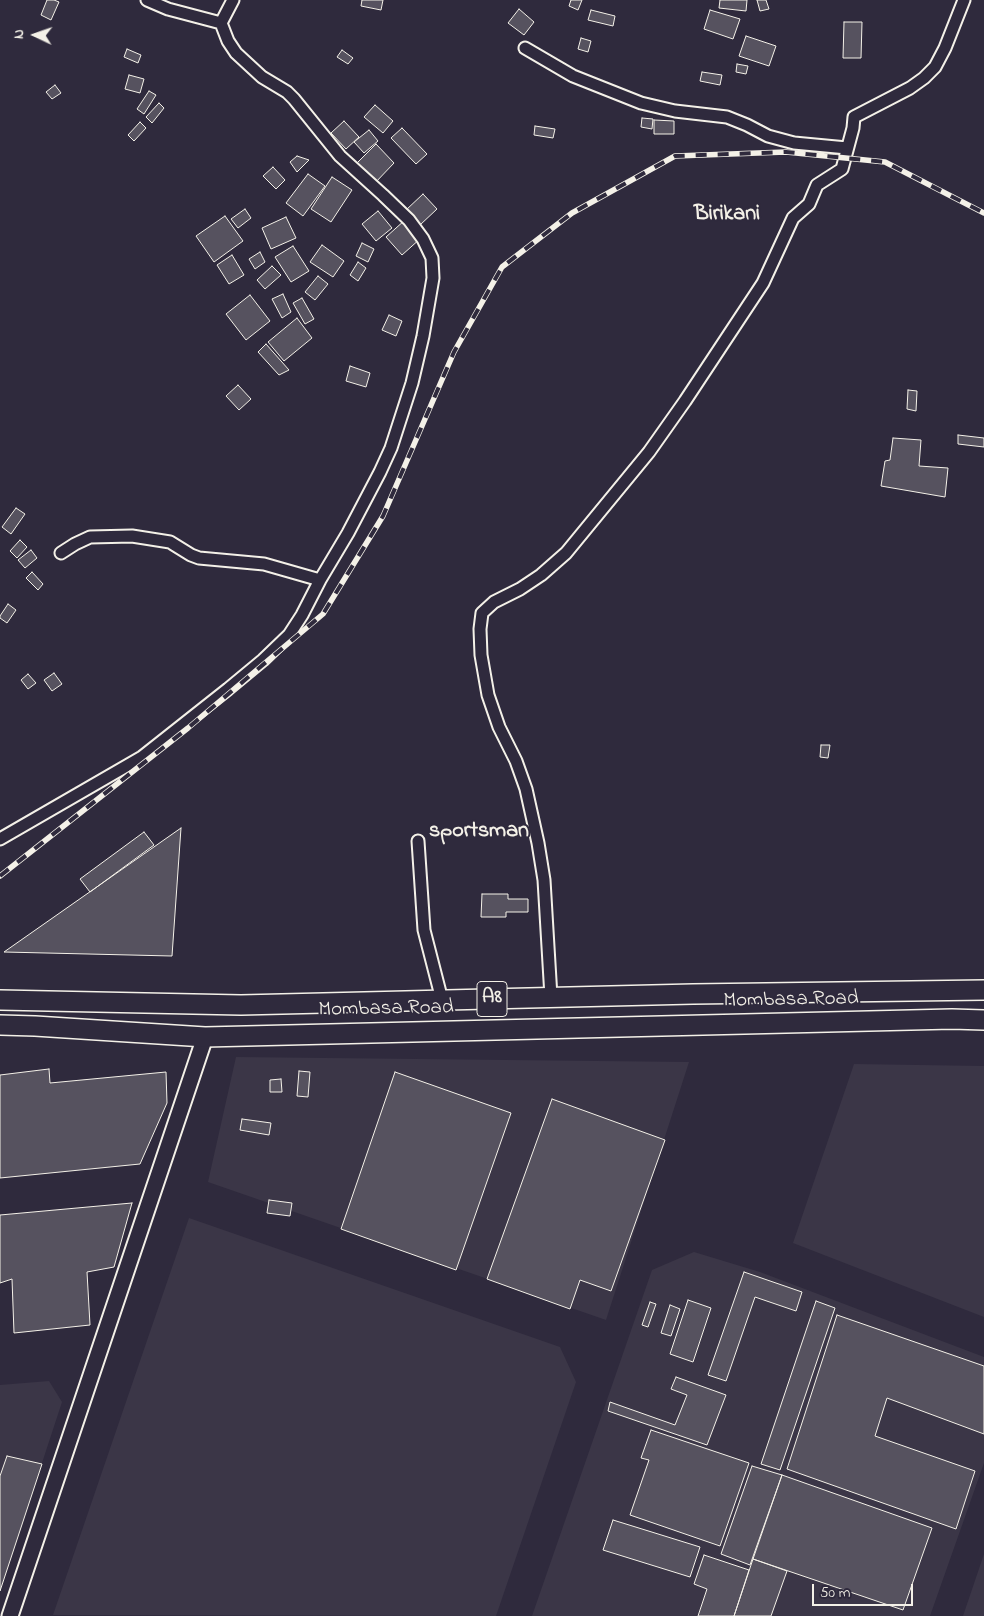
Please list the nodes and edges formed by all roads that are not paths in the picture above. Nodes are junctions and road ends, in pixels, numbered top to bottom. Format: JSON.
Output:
{"nodes":[{"id":1,"x":147,"y":0,"type":"edge"},
{"id":2,"x":232,"y":0,"type":"edge"},
{"id":3,"x":964,"y":0,"type":"edge"},
{"id":4,"x":220,"y":23,"type":"junction"},
{"id":5,"x":524,"y":48,"type":"dead end"},
{"id":6,"x":848,"y":148,"type":"junction"},
{"id":7,"x":61,"y":553,"type":"dead end"},
{"id":8,"x":320,"y":580,"type":"junction"},
{"id":9,"x":0,"y":839,"type":"edge"},
{"id":10,"x":418,"y":841,"type":"dead end"},
{"id":11,"x":984,"y":990,"type":"edge"},
{"id":12,"x":551,"y":997,"type":"junction"},
{"id":13,"x":0,"y":1000,"type":"edge"},
{"id":14,"x":442,"y":1000,"type":"junction"},
{"id":15,"x":984,"y":1020,"type":"edge"},
{"id":16,"x":0,"y":1025,"type":"edge"},
{"id":17,"x":205,"y":1037,"type":"junction"},
{"id":18,"x":10,"y":1616,"type":"edge"}],
"edges":[{"from":1,"to":4,"type":"street"},
{"from":2,"to":4,"type":"street"},
{"from":3,"to":6,"type":"street"},
{"from":4,"to":8,"type":"street"},
{"from":5,"to":6,"type":"street"},
{"from":6,"to":12,"type":"street"},
{"from":7,"to":8,"type":"street"},
{"from":8,"to":9,"type":"street"},
{"from":10,"to":14,"type":"street"},
{"from":11,"to":12,"type":"highway","name":"Mombasa Road","number":"A8"},
{"from":12,"to":14,"type":"highway","name":"Mombasa Road","number":"A8"},
{"from":13,"to":14,"type":"highway","name":"Mombasa Road","number":"A8"},
{"from":15,"to":17,"type":"highway","name":"Mombasa Road","number":"A8"},
{"from":16,"to":17,"type":"highway","name":"Mombasa Road","number":"A8"},
{"from":17,"to":18,"type":"street"}]}
